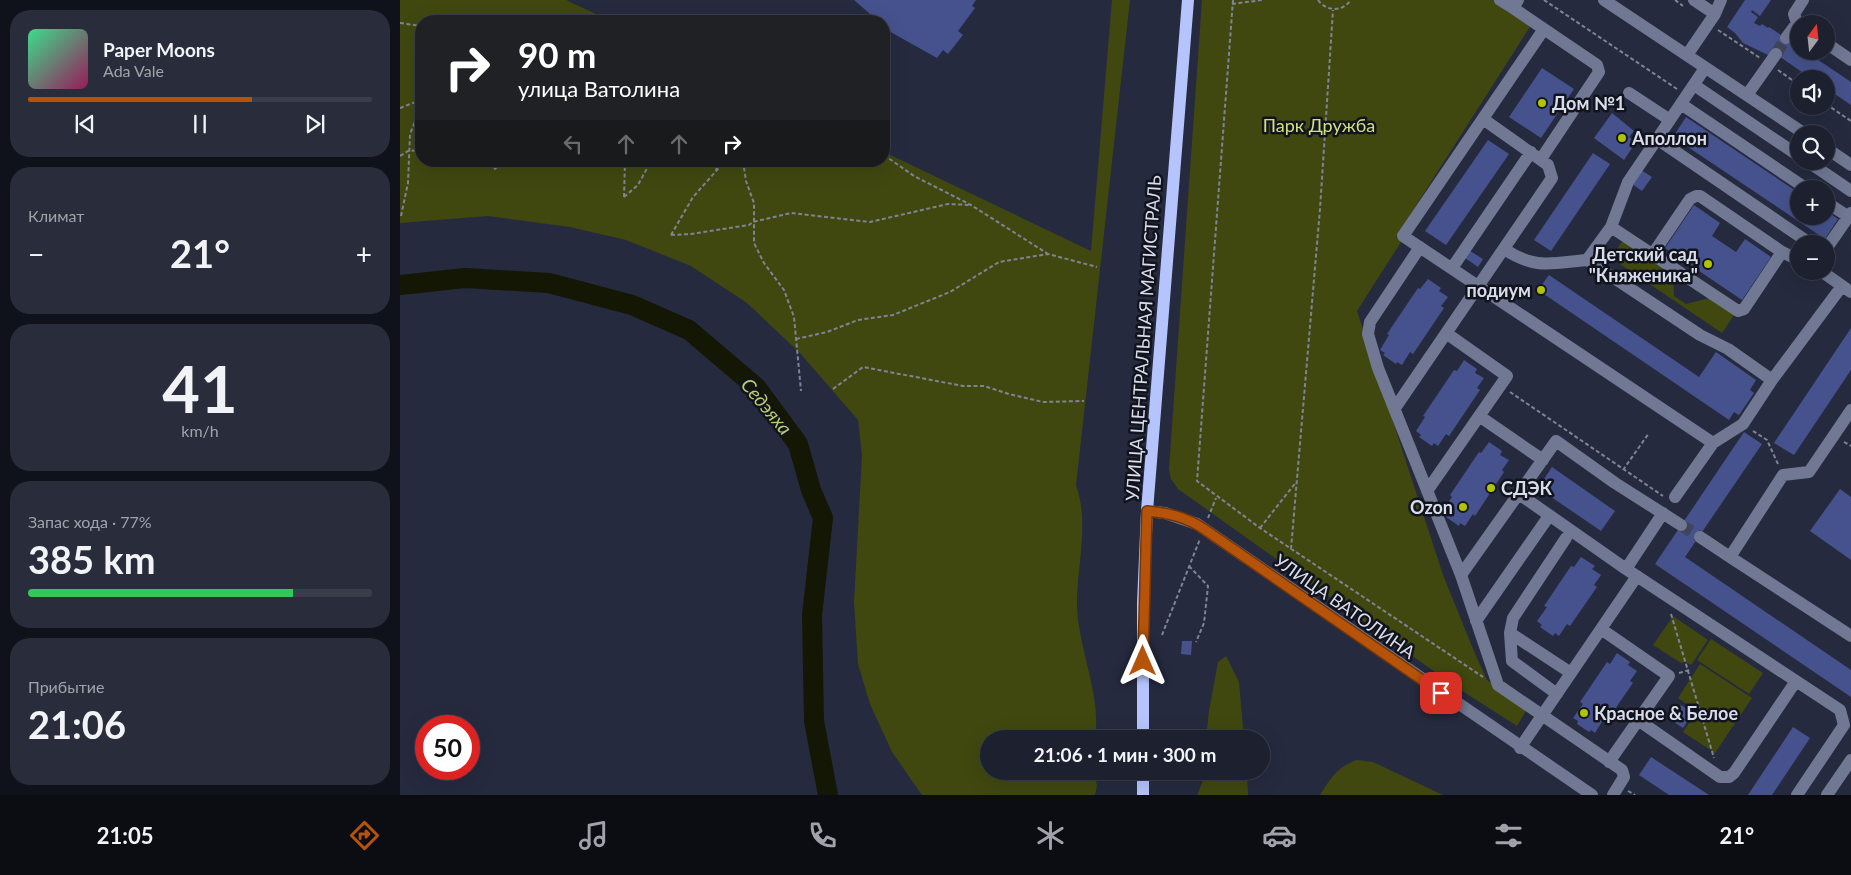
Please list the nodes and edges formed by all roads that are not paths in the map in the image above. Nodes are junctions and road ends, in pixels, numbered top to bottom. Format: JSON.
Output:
{"nodes":[{"id":1,"x":1188,"y":0,"type":"edge"},
{"id":2,"x":1500,"y":0,"type":"edge"},
{"id":3,"x":1604,"y":0,"type":"edge"},
{"id":4,"x":1721,"y":0,"type":"edge"},
{"id":5,"x":1804,"y":0,"type":"edge"},
{"id":6,"x":1515,"y":4,"type":"edge"},
{"id":7,"x":1620,"y":4,"type":"edge"},
{"id":8,"x":1691,"y":5,"type":"edge"},
{"id":9,"x":1794,"y":15,"type":"edge"},
{"id":10,"x":1712,"y":18,"type":"junction"},
{"id":11,"x":1544,"y":30,"type":"junction"},
{"id":12,"x":1790,"y":33,"type":"edge"},
{"id":13,"x":1786,"y":38,"type":"tunnel mouth"},
{"id":14,"x":1835,"y":49,"type":"edge"},
{"id":15,"x":1686,"y":55,"type":"junction"},
{"id":16,"x":1772,"y":59,"type":"tunnel mouth"},
{"id":17,"x":1851,"y":60,"type":"edge"},
{"id":18,"x":1705,"y":68,"type":"junction"},
{"id":19,"x":1694,"y":85,"type":"junction"},
{"id":20,"x":1629,"y":93,"type":"dead end"},
{"id":21,"x":1747,"y":95,"type":"junction"},
{"id":22,"x":1680,"y":104,"type":"junction"},
{"id":23,"x":1484,"y":119,"type":"junction"},
{"id":24,"x":1670,"y":120,"type":"junction"},
{"id":25,"x":1792,"y":125,"type":"edge"},
{"id":26,"x":1657,"y":139,"type":"junction"},
{"id":27,"x":1790,"y":150,"type":"edge"},
{"id":28,"x":1835,"y":154,"type":"edge"},
{"id":29,"x":1536,"y":156,"type":"junction"},
{"id":30,"x":1851,"y":165,"type":"edge"},
{"id":31,"x":1820,"y":170,"type":"edge"},
{"id":32,"x":1794,"y":180,"type":"edge"},
{"id":33,"x":1851,"y":191,"type":"edge"},
{"id":34,"x":1835,"y":207,"type":"edge"},
{"id":35,"x":1850,"y":215,"type":"edge"},
{"id":36,"x":1611,"y":226,"type":"junction"},
{"id":37,"x":1798,"y":235,"type":"edge"},
{"id":38,"x":1835,"y":236,"type":"edge"},
{"id":39,"x":1420,"y":247,"type":"junction"},
{"id":40,"x":1504,"y":249,"type":"junction"},
{"id":41,"x":1782,"y":252,"type":"junction"},
{"id":42,"x":1652,"y":255,"type":"junction"},
{"id":43,"x":1790,"y":256,"type":"edge"},
{"id":44,"x":1587,"y":260,"type":"junction"},
{"id":45,"x":1452,"y":268,"type":"junction"},
{"id":46,"x":1834,"y":280,"type":"edge"},
{"id":47,"x":1479,"y":286,"type":"junction"},
{"id":48,"x":1846,"y":289,"type":"edge"},
{"id":49,"x":1446,"y":334,"type":"junction"},
{"id":50,"x":1772,"y":380,"type":"junction"},
{"id":51,"x":1395,"y":408,"type":"junction"},
{"id":52,"x":1851,"y":410,"type":"edge"},
{"id":53,"x":1479,"y":416,"type":"junction"},
{"id":54,"x":1713,"y":443,"type":"junction"},
{"id":55,"x":1543,"y":460,"type":"junction"},
{"id":56,"x":1427,"y":491,"type":"junction"},
{"id":57,"x":1519,"y":494,"type":"junction"},
{"id":58,"x":1670,"y":497,"type":"road end"},
{"id":59,"x":1147,"y":511,"type":"junction"},
{"id":60,"x":1663,"y":513,"type":"junction"},
{"id":61,"x":1549,"y":516,"type":"junction"},
{"id":62,"x":1681,"y":525,"type":"tunnel mouth"},
{"id":63,"x":1700,"y":537,"type":"tunnel mouth"},
{"id":64,"x":1566,"y":538,"type":"dead end"},
{"id":65,"x":1730,"y":556,"type":"junction"},
{"id":66,"x":1631,"y":573,"type":"junction"},
{"id":67,"x":1461,"y":575,"type":"junction"},
{"id":68,"x":1476,"y":621,"type":"junction"},
{"id":69,"x":1601,"y":629,"type":"junction"},
{"id":70,"x":1510,"y":633,"type":"junction"},
{"id":71,"x":1851,"y":636,"type":"edge"},
{"id":72,"x":1571,"y":673,"type":"junction"},
{"id":73,"x":1796,"y":681,"type":"junction"},
{"id":74,"x":1557,"y":694,"type":"junction"},
{"id":75,"x":1542,"y":716,"type":"junction"},
{"id":76,"x":1638,"y":720,"type":"junction"},
{"id":77,"x":1143,"y":730,"type":"edge"},
{"id":78,"x":1520,"y":748,"type":"junction"},
{"id":79,"x":1851,"y":760,"type":"edge"},
{"id":80,"x":1610,"y":762,"type":"junction"},
{"id":81,"x":1143,"y":780,"type":"edge"},
{"id":82,"x":1143,"y":795,"type":"edge"},
{"id":83,"x":1592,"y":795,"type":"edge"},
{"id":84,"x":1613,"y":795,"type":"edge"},
{"id":85,"x":1797,"y":795,"type":"edge"},
{"id":86,"x":1827,"y":795,"type":"edge"}],
"edges":[{"from":1,"to":59,"type":"main road","name":"УЛИЦА ЦЕНТРАЛЬНАЯ МАГИСТРАЛЬ"},
{"from":2,"to":6,"type":"street"},
{"from":3,"to":7,"type":"street"},
{"from":4,"to":10,"type":"street"},
{"from":5,"to":9,"type":"street"},
{"from":6,"to":11,"type":"street"},
{"from":7,"to":15,"type":"street"},
{"from":8,"to":10,"type":"street"},
{"from":10,"to":15,"type":"street"},
{"from":11,"to":23,"type":"street"},
{"from":11,"to":29,"type":"street"},
{"from":12,"to":13,"type":"street"},
{"from":14,"to":17,"type":"street"},
{"from":15,"to":18,"type":"street"},
{"from":16,"to":21,"type":"street"},
{"from":18,"to":19,"type":"street"},
{"from":18,"to":21,"type":"street"},
{"from":19,"to":22,"type":"street"},
{"from":19,"to":27,"type":"street"},
{"from":20,"to":24,"type":"street"},
{"from":21,"to":25,"type":"street"},
{"from":22,"to":24,"type":"street"},
{"from":22,"to":32,"type":"street"},
{"from":23,"to":29,"type":"street"},
{"from":23,"to":39,"type":"street"},
{"from":24,"to":26,"type":"street"},
{"from":26,"to":36,"type":"street"},
{"from":26,"to":37,"type":"street"},
{"from":28,"to":30,"type":"street"},
{"from":29,"to":40,"type":"street"},
{"from":29,"to":45,"type":"street"},
{"from":31,"to":33,"type":"street"},
{"from":34,"to":35,"type":"street"},
{"from":35,"to":38,"type":"street"},
{"from":36,"to":42,"type":"street"},
{"from":36,"to":44,"type":"street"},
{"from":39,"to":45,"type":"street"},
{"from":39,"to":51,"type":"street"},
{"from":40,"to":44,"type":"street"},
{"from":40,"to":47,"type":"street"},
{"from":41,"to":42,"type":"street"},
{"from":41,"to":42,"type":"street"},
{"from":41,"to":43,"type":"street"},
{"from":44,"to":50,"type":"street"},
{"from":45,"to":47,"type":"street"},
{"from":46,"to":48,"type":"street"},
{"from":47,"to":49,"type":"street"},
{"from":47,"to":54,"type":"street"},
{"from":48,"to":50,"type":"street"},
{"from":49,"to":51,"type":"street"},
{"from":49,"to":53,"type":"street"},
{"from":50,"to":54,"type":"street"},
{"from":51,"to":56,"type":"street"},
{"from":52,"to":65,"type":"street"},
{"from":53,"to":55,"type":"street"},
{"from":53,"to":56,"type":"street"},
{"from":54,"to":58,"type":"street"},
{"from":55,"to":57,"type":"street"},
{"from":55,"to":60,"type":"street"},
{"from":56,"to":67,"type":"street"},
{"from":57,"to":61,"type":"street"},
{"from":57,"to":67,"type":"street"},
{"from":59,"to":77,"type":"main road","name":"УЛИЦА ЦЕНТРАЛЬНАЯ МАГИСТРАЛЬ"},
{"from":59,"to":78,"type":"street","name":"УЛИЦА ВАТОЛИНА"},
{"from":60,"to":62,"type":"street"},
{"from":60,"to":66,"type":"street"},
{"from":61,"to":66,"type":"street"},
{"from":61,"to":68,"type":"street"},
{"from":63,"to":65,"type":"street"},
{"from":64,"to":70,"type":"street"},
{"from":65,"to":71,"type":"street"},
{"from":66,"to":69,"type":"street"},
{"from":66,"to":73,"type":"street"},
{"from":67,"to":68,"type":"street"},
{"from":68,"to":75,"type":"street"},
{"from":69,"to":72,"type":"street"},
{"from":69,"to":76,"type":"street"},
{"from":70,"to":72,"type":"street"},
{"from":70,"to":74,"type":"street"},
{"from":72,"to":74,"type":"street"},
{"from":73,"to":76,"type":"street"},
{"from":73,"to":85,"type":"street"},
{"from":74,"to":75,"type":"street"},
{"from":75,"to":78,"type":"street"},
{"from":75,"to":80,"type":"street"},
{"from":76,"to":80,"type":"street"},
{"from":78,"to":83,"type":"street","name":"УЛИЦА ВАТОЛИНА"},
{"from":79,"to":86,"type":"street"},
{"from":80,"to":84,"type":"street"},
{"from":81,"to":82,"type":"main road"}]}
